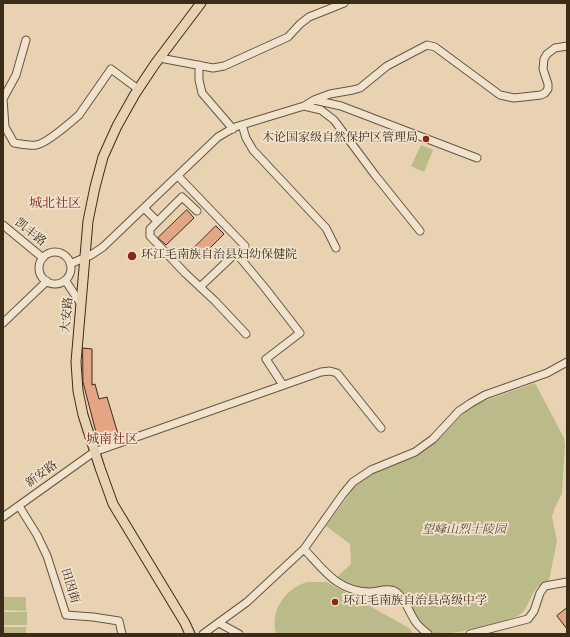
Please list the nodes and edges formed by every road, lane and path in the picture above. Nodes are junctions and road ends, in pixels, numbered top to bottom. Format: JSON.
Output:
{"nodes":[{"id":1,"x":200,"y":3,"type":"edge"},
{"id":2,"x":344,"y":3,"type":"edge"},
{"id":3,"x":26,"y":40,"type":"dead end"},
{"id":4,"x":567,"y":46,"type":"edge"},
{"id":5,"x":160,"y":58,"type":"junction"},
{"id":6,"x":199,"y":66,"type":"junction"},
{"id":7,"x":138,"y":89,"type":"junction"},
{"id":8,"x":3,"y":99,"type":"edge"},
{"id":9,"x":314,"y":100,"type":"junction"},
{"id":10,"x":304,"y":106,"type":"junction"},
{"id":11,"x":242,"y":125,"type":"junction"},
{"id":12,"x":233,"y":129,"type":"junction"},
{"id":13,"x":477,"y":158,"type":"dead end"},
{"id":14,"x":178,"y":176,"type":"junction"},
{"id":15,"x":144,"y":208,"type":"junction"},
{"id":16,"x":197,"y":211,"type":"dead end"},
{"id":17,"x":157,"y":221,"type":"junction"},
{"id":18,"x":3,"y":225,"type":"edge"},
{"id":19,"x":420,"y":231,"type":"dead end"},
{"id":20,"x":245,"y":246,"type":"dead end"},
{"id":21,"x":336,"y":248,"type":"dead end"},
{"id":22,"x":43,"y":258,"type":"junction"},
{"id":23,"x":85,"y":258,"type":"junction"},
{"id":24,"x":70,"y":264,"type":"junction"},
{"id":25,"x":65,"y":280,"type":"junction"},
{"id":26,"x":47,"y":281,"type":"junction"},
{"id":27,"x":200,"y":287,"type":"junction"},
{"id":28,"x":81,"y":304,"type":"junction"},
{"id":29,"x":3,"y":323,"type":"edge"},
{"id":30,"x":246,"y":334,"type":"dead end"},
{"id":31,"x":567,"y":362,"type":"edge"},
{"id":32,"x":283,"y":386,"type":"junction"},
{"id":33,"x":381,"y":428,"type":"dead end"},
{"id":34,"x":94,"y":452,"type":"junction"},
{"id":35,"x":19,"y":506,"type":"junction"},
{"id":36,"x":3,"y":517,"type":"edge"},
{"id":37,"x":304,"y":549,"type":"junction"},
{"id":38,"x":567,"y":582,"type":"edge"},
{"id":39,"x":219,"y":623,"type":"junction"},
{"id":40,"x":122,"y":634,"type":"edge"},
{"id":41,"x":190,"y":634,"type":"edge"},
{"id":42,"x":203,"y":634,"type":"edge"},
{"id":43,"x":239,"y":634,"type":"edge"},
{"id":44,"x":428,"y":634,"type":"edge"},
{"id":45,"x":470,"y":634,"type":"edge"}],
"edges":[{"from":1,"to":5,"type":"main road","name":"大安路"},
{"from":2,"to":6,"type":"street"},
{"from":3,"to":8,"type":"street"},
{"from":4,"to":9,"type":"street"},
{"from":5,"to":6,"type":"street"},
{"from":5,"to":7,"type":"main road","name":"大安路"},
{"from":6,"to":12,"type":"street"},
{"from":7,"to":8,"type":"street"},
{"from":7,"to":23,"type":"main road","name":"大安路"},
{"from":9,"to":10,"type":"street"},
{"from":9,"to":13,"type":"street"},
{"from":10,"to":11,"type":"street"},
{"from":10,"to":19,"type":"street"},
{"from":11,"to":12,"type":"street"},
{"from":11,"to":21,"type":"street"},
{"from":12,"to":14,"type":"street"},
{"from":14,"to":15,"type":"street"},
{"from":14,"to":20,"type":"street"},
{"from":15,"to":17,"type":"street"},
{"from":15,"to":23,"type":"street"},
{"from":16,"to":17,"type":"street"},
{"from":17,"to":27,"type":"street"},
{"from":18,"to":22,"type":"street","name":"凯丰路"},
{"from":22,"to":24,"type":"street"},
{"from":22,"to":26,"type":"street"},
{"from":23,"to":24,"type":"street"},
{"from":23,"to":28,"type":"main road","name":"大安路"},
{"from":24,"to":25,"type":"street"},
{"from":25,"to":26,"type":"street"},
{"from":25,"to":28,"type":"street"},
{"from":26,"to":29,"type":"street"},
{"from":27,"to":30,"type":"street"},
{"from":27,"to":32,"type":"street"},
{"from":28,"to":34,"type":"main road","name":"大安路"},
{"from":31,"to":37,"type":"street"},
{"from":32,"to":33,"type":"street","name":"新安路"},
{"from":32,"to":34,"type":"street","name":"新安路"},
{"from":34,"to":35,"type":"street","name":"新安路"},
{"from":34,"to":41,"type":"main road","name":"大安路"},
{"from":35,"to":36,"type":"street","name":"新安路"},
{"from":35,"to":40,"type":"street","name":"田因街"},
{"from":37,"to":39,"type":"street"},
{"from":37,"to":44,"type":"street"},
{"from":38,"to":45,"type":"street"},
{"from":39,"to":42,"type":"street"},
{"from":39,"to":43,"type":"street"}]}
